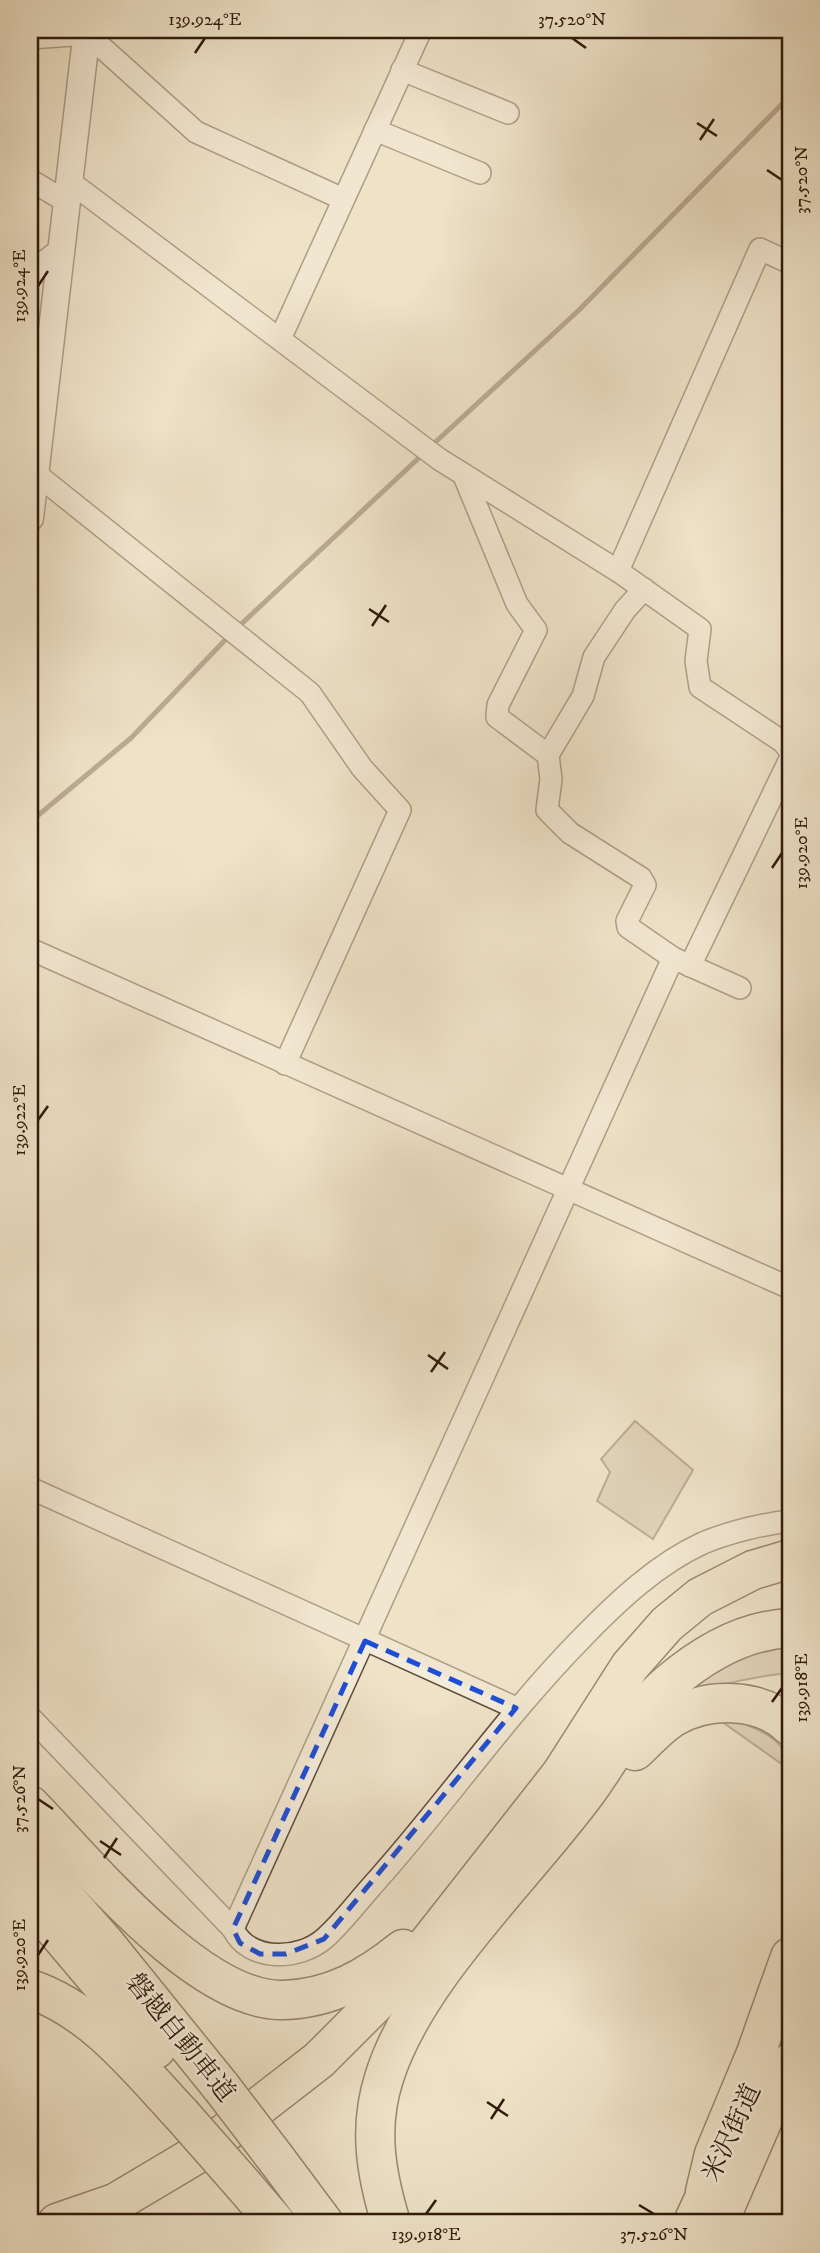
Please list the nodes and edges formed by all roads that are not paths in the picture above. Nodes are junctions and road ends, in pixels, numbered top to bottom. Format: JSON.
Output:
{"nodes":[{"id":1,"x":421,"y":30,"type":"edge"},
{"id":2,"x":87,"y":32,"type":"edge"},
{"id":3,"x":30,"y":38,"type":"edge"},
{"id":4,"x":402,"y":71,"type":"junction"},
{"id":5,"x":508,"y":113,"type":"dead end"},
{"id":6,"x":375,"y":130,"type":"junction"},
{"id":7,"x":480,"y":173,"type":"dead end"},
{"id":8,"x":30,"y":180,"type":"edge"},
{"id":9,"x":68,"y":192,"type":"junction"},
{"id":10,"x":343,"y":199,"type":"junction"},
{"id":11,"x":61,"y":249,"type":"junction"},
{"id":12,"x":790,"y":263,"type":"edge"},
{"id":13,"x":30,"y":278,"type":"edge"},
{"id":14,"x":280,"y":339,"type":"junction"},
{"id":15,"x":35,"y":473,"type":"junction"},
{"id":16,"x":464,"y":476,"type":"junction"},
{"id":17,"x":30,"y":518,"type":"edge"},
{"id":18,"x":618,"y":570,"type":"junction"},
{"id":19,"x":644,"y":589,"type":"junction"},
{"id":20,"x":790,"y":751,"type":"edge"},
{"id":21,"x":548,"y":755,"type":"junction"},
{"id":22,"x":790,"y":759,"type":"edge"},
{"id":23,"x":30,"y":949,"type":"edge"},
{"id":24,"x":681,"y":962,"type":"junction"},
{"id":25,"x":740,"y":988,"type":"dead end"},
{"id":26,"x":285,"y":1064,"type":"junction"},
{"id":27,"x":569,"y":1189,"type":"junction"},
{"id":28,"x":790,"y":1288,"type":"edge"},
{"id":29,"x":30,"y":1488,"type":"edge"},
{"id":30,"x":790,"y":1521,"type":"edge"},
{"id":31,"x":790,"y":1559,"type":"edge"},
{"id":32,"x":790,"y":1609,"type":"edge"},
{"id":33,"x":790,"y":1628,"type":"edge"},
{"id":34,"x":365,"y":1641,"type":"junction"},
{"id":35,"x":516,"y":1708,"type":"junction"},
{"id":36,"x":30,"y":1717,"type":"edge"},
{"id":37,"x":790,"y":1726,"type":"edge"},
{"id":38,"x":573,"y":1784,"type":"junction"},
{"id":39,"x":30,"y":1805,"type":"edge"},
{"id":40,"x":30,"y":1858,"type":"edge"},
{"id":41,"x":30,"y":1900,"type":"edge"},
{"id":42,"x":466,"y":1918,"type":"junction"},
{"id":43,"x":233,"y":1930,"type":"junction"},
{"id":44,"x":790,"y":1957,"type":"edge"},
{"id":45,"x":30,"y":1989,"type":"edge"},
{"id":46,"x":790,"y":2004,"type":"edge"},
{"id":47,"x":790,"y":2061,"type":"edge"},
{"id":48,"x":201,"y":2102,"type":"junction"},
{"id":49,"x":260,"y":2176,"type":"junction"},
{"id":50,"x":712,"y":2216,"type":"edge"},
{"id":51,"x":57,"y":2223,"type":"edge"},
{"id":52,"x":109,"y":2223,"type":"edge"},
{"id":53,"x":276,"y":2223,"type":"edge"},
{"id":54,"x":291,"y":2223,"type":"edge"},
{"id":55,"x":324,"y":2223,"type":"edge"},
{"id":56,"x":391,"y":2223,"type":"edge"}],
"edges":[{"from":1,"to":4,"type":"street"},
{"from":2,"to":3,"type":"street"},
{"from":2,"to":9,"type":"street"},
{"from":2,"to":10,"type":"street"},
{"from":4,"to":5,"type":"street"},
{"from":4,"to":6,"type":"street"},
{"from":6,"to":7,"type":"street"},
{"from":6,"to":10,"type":"street"},
{"from":8,"to":9,"type":"street"},
{"from":9,"to":11,"type":"street"},
{"from":9,"to":14,"type":"street"},
{"from":10,"to":14,"type":"street"},
{"from":11,"to":13,"type":"street"},
{"from":11,"to":15,"type":"street"},
{"from":12,"to":18,"type":"street"},
{"from":14,"to":16,"type":"street"},
{"from":15,"to":17,"type":"street"},
{"from":15,"to":26,"type":"street"},
{"from":16,"to":18,"type":"street"},
{"from":16,"to":21,"type":"street"},
{"from":18,"to":19,"type":"street"},
{"from":19,"to":20,"type":"street"},
{"from":19,"to":21,"type":"street"},
{"from":21,"to":24,"type":"street"},
{"from":22,"to":24,"type":"street"},
{"from":23,"to":26,"type":"street"},
{"from":24,"to":25,"type":"street"},
{"from":24,"to":27,"type":"street"},
{"from":26,"to":27,"type":"street"},
{"from":27,"to":28,"type":"street"},
{"from":27,"to":34,"type":"street"},
{"from":29,"to":34,"type":"street"},
{"from":30,"to":35,"type":"street"},
{"from":31,"to":38,"type":"highway"},
{"from":32,"to":38,"type":"highway"},
{"from":33,"to":38,"type":"highway"},
{"from":34,"to":35,"type":"street"},
{"from":34,"to":43,"type":"street"},
{"from":35,"to":43,"type":"street"},
{"from":36,"to":43,"type":"street"},
{"from":37,"to":38,"type":"highway"},
{"from":38,"to":42,"type":"highway"},
{"from":39,"to":42,"type":"highway"},
{"from":40,"to":48,"type":"highway","name":"磐越自動車道"},
{"from":41,"to":48,"type":"highway","name":"磐越自動車道"},
{"from":42,"to":51,"type":"highway"},
{"from":42,"to":52,"type":"highway"},
{"from":42,"to":56,"type":"highway"},
{"from":44,"to":50,"type":"highway"},
{"from":45,"to":48,"type":"highway"},
{"from":46,"to":50,"type":"highway","name":"米沢街道"},
{"from":47,"to":50,"type":"highway","name":"米沢街道"},
{"from":48,"to":49,"type":"highway","name":"磐越自動車道","bridge":true},
{"from":49,"to":53,"type":"highway"},
{"from":49,"to":54,"type":"highway","name":"磐越自動車道"},
{"from":49,"to":55,"type":"highway","name":"磐越自動車道"}]}
